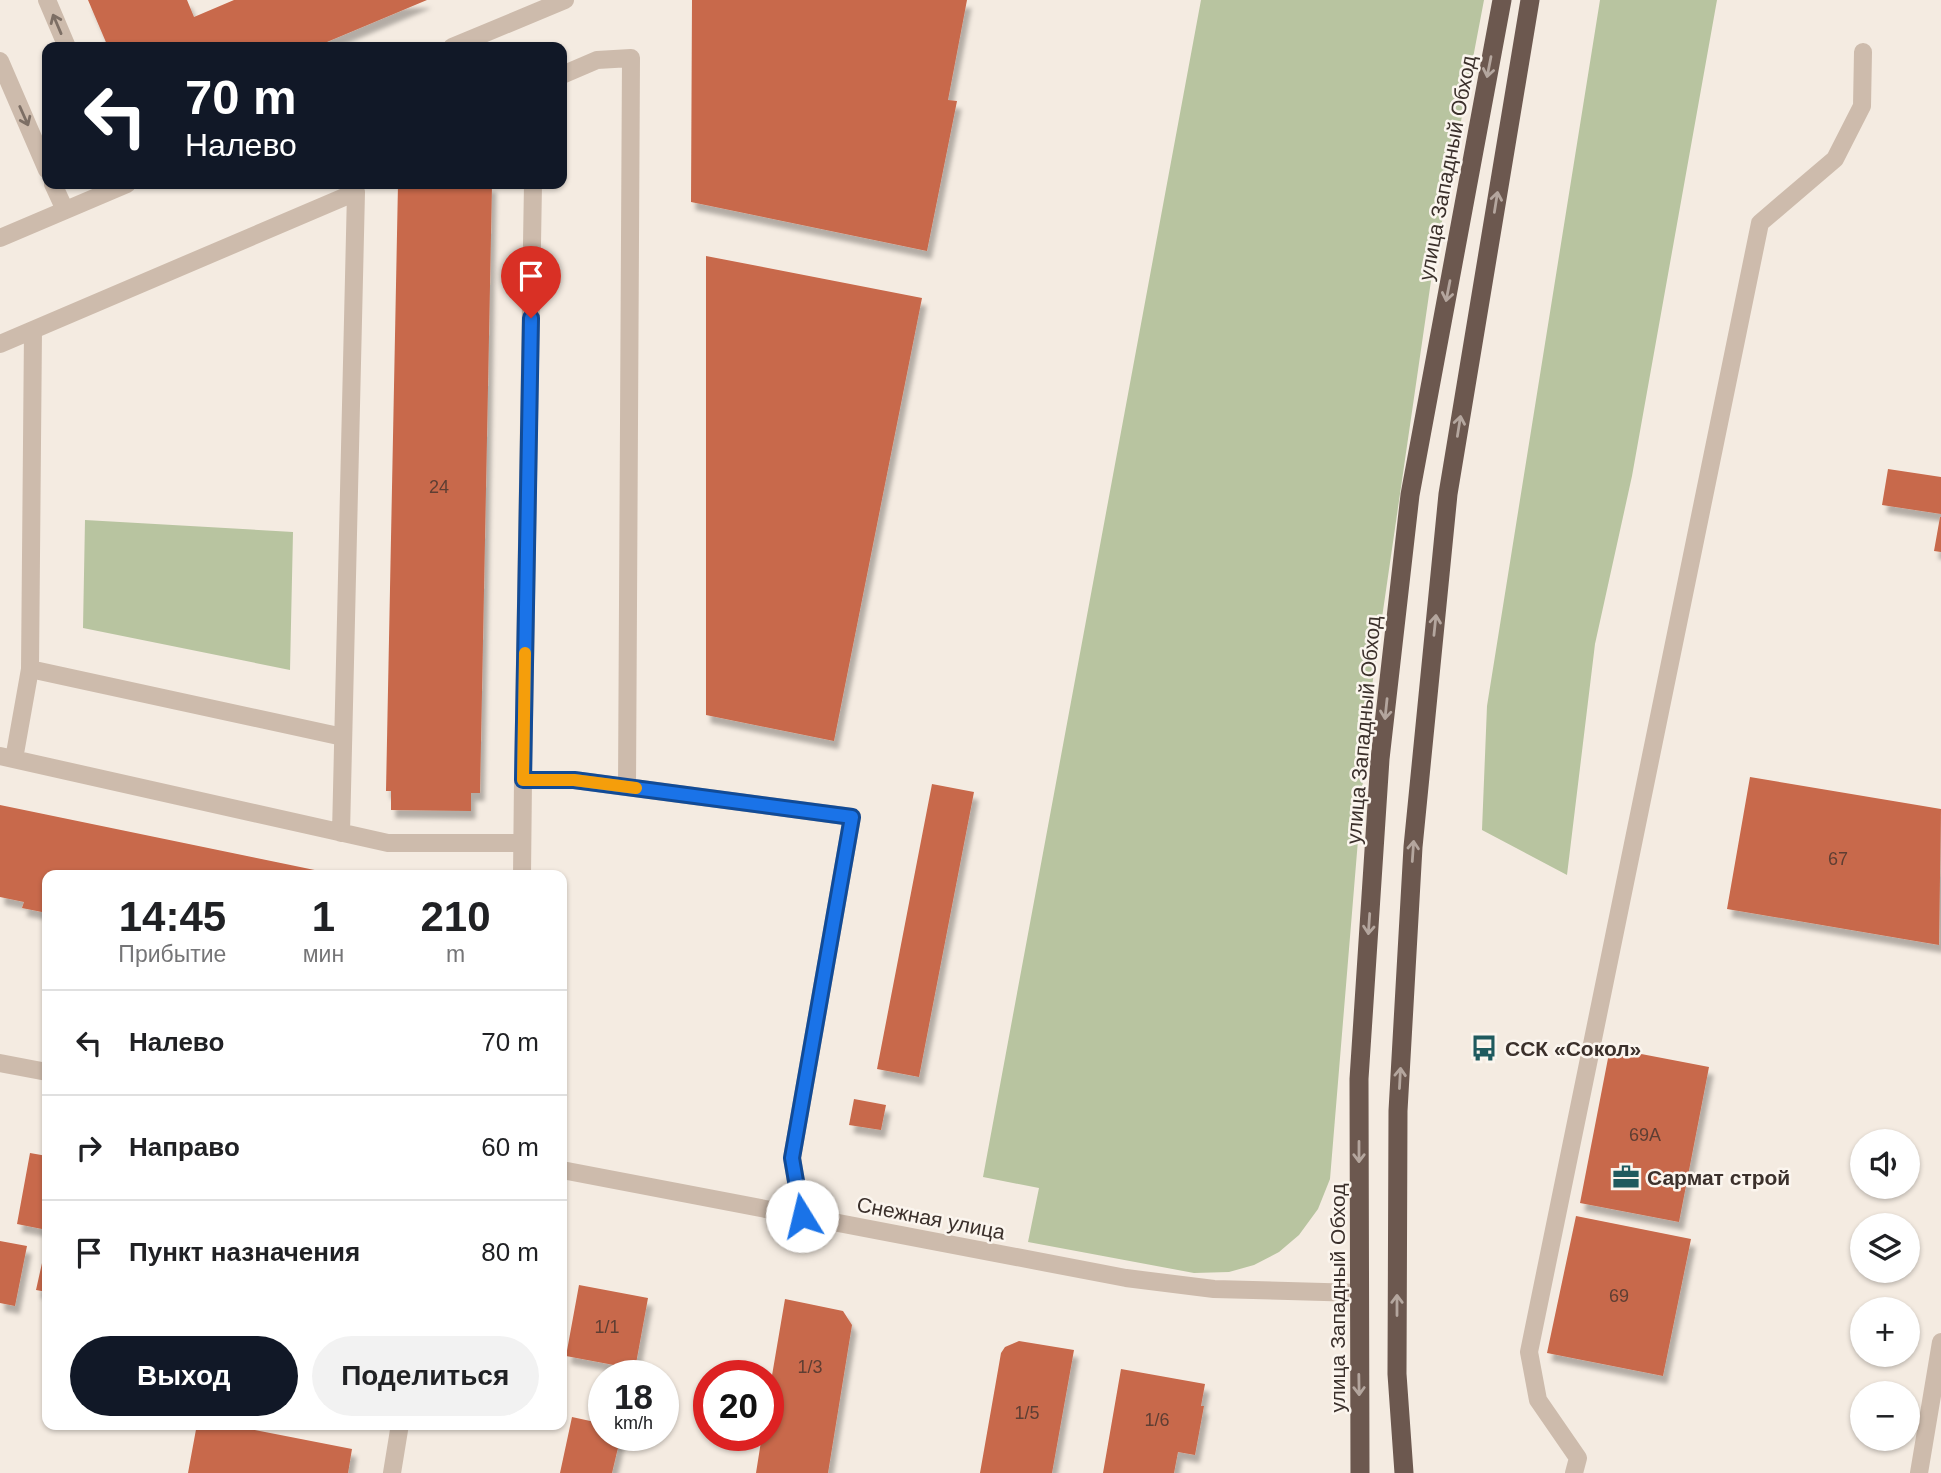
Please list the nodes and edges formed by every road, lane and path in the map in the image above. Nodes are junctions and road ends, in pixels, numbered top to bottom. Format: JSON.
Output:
{"nodes":[{"id":1,"x":47,"y":0,"type":"edge"},
{"id":2,"x":565,"y":0,"type":"edge"},
{"id":3,"x":1502,"y":0,"type":"edge"},
{"id":4,"x":1530,"y":0,"type":"edge"},
{"id":5,"x":65,"y":42,"type":"edge"},
{"id":6,"x":464,"y":42,"type":"edge"},
{"id":7,"x":1863,"y":52,"type":"dead end"},
{"id":8,"x":0,"y":61,"type":"edge"},
{"id":9,"x":567,"y":73,"type":"edge"},
{"id":10,"x":42,"y":158,"type":"edge"},
{"id":11,"x":55,"y":189,"type":"edge"},
{"id":12,"x":114,"y":189,"type":"edge"},
{"id":13,"x":533,"y":189,"type":"edge"},
{"id":14,"x":65,"y":210,"type":"junction"},
{"id":15,"x":0,"y":238,"type":"edge"},
{"id":16,"x":33,"y":330,"type":"junction"},
{"id":17,"x":0,"y":344,"type":"edge"},
{"id":18,"x":30,"y":669,"type":"junction"},
{"id":19,"x":343,"y":737,"type":"junction"},
{"id":20,"x":7,"y":757,"type":"edge"},
{"id":21,"x":523,"y":780,"type":"junction"},
{"id":22,"x":627,"y":787,"type":"junction"},
{"id":23,"x":341,"y":833,"type":"junction"},
{"id":24,"x":522,"y":844,"type":"junction"},
{"id":25,"x":522,"y":870,"type":"edge"},
{"id":26,"x":0,"y":1063,"type":"edge"},
{"id":27,"x":42,"y":1071,"type":"edge"},
{"id":28,"x":567,"y":1171,"type":"edge"},
{"id":29,"x":802,"y":1216,"type":"junction"},
{"id":30,"x":1360,"y":1293,"type":"junction"},
{"id":31,"x":1941,"y":1342,"type":"edge"},
{"id":32,"x":1938,"y":1382,"type":"edge"},
{"id":33,"x":400,"y":1430,"type":"edge"},
{"id":34,"x":392,"y":1473,"type":"edge"},
{"id":35,"x":1360,"y":1473,"type":"edge"},
{"id":36,"x":1404,"y":1473,"type":"edge"},
{"id":37,"x":1574,"y":1473,"type":"edge"},
{"id":38,"x":1919,"y":1473,"type":"edge"}],
"edges":[{"from":5,"to":1,"type":"street","one_way":true},
{"from":2,"to":6,"type":"street"},
{"from":3,"to":30,"type":"highway","name":"улица Западный Обход","one_way":true},
{"from":36,"to":4,"type":"highway","one_way":true},
{"from":7,"to":37,"type":"street"},
{"from":8,"to":10,"type":"street","one_way":true},
{"from":9,"to":22,"type":"street"},
{"from":11,"to":14,"type":"street"},
{"from":12,"to":14,"type":"street"},
{"from":13,"to":21,"type":"street"},
{"from":14,"to":15,"type":"street"},
{"from":16,"to":17,"type":"street"},
{"from":16,"to":18,"type":"street"},
{"from":16,"to":19,"type":"street"},
{"from":18,"to":19,"type":"street"},
{"from":18,"to":20,"type":"street"},
{"from":19,"to":23,"type":"street"},
{"from":20,"to":23,"type":"street"},
{"from":21,"to":22,"type":"street"},
{"from":21,"to":24,"type":"street"},
{"from":22,"to":29,"type":"street"},
{"from":23,"to":24,"type":"street"},
{"from":24,"to":25,"type":"street"},
{"from":26,"to":27,"type":"street"},
{"from":28,"to":29,"type":"street","name":"Снежная улица"},
{"from":29,"to":30,"type":"street","name":"Снежная улица"},
{"from":30,"to":35,"type":"highway","name":"улица Западный Обход","one_way":true},
{"from":31,"to":32,"type":"street"},
{"from":32,"to":38,"type":"street"},
{"from":33,"to":34,"type":"street"}]}
